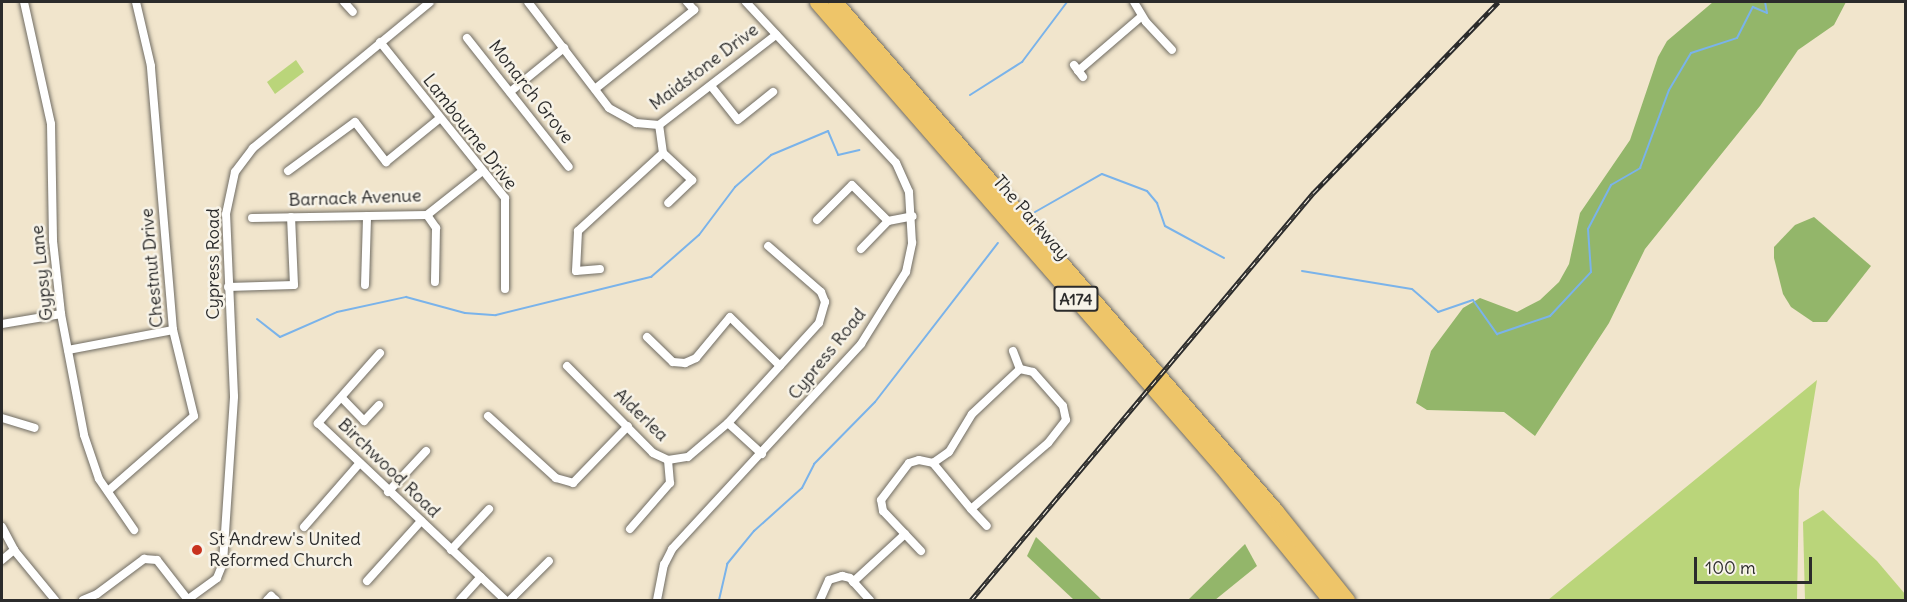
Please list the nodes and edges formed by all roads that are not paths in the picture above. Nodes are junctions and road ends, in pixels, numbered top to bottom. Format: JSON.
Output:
{"nodes":[{"id":1,"x":24,"y":2,"type":"edge"},
{"id":2,"x":136,"y":2,"type":"edge"},
{"id":3,"x":345,"y":2,"type":"edge"},
{"id":4,"x":430,"y":2,"type":"edge"},
{"id":5,"x":528,"y":2,"type":"edge"},
{"id":6,"x":687,"y":2,"type":"edge"},
{"id":7,"x":746,"y":2,"type":"edge"},
{"id":8,"x":816,"y":2,"type":"edge"},
{"id":9,"x":835,"y":2,"type":"edge"},
{"id":10,"x":1134,"y":2,"type":"edge"},
{"id":11,"x":353,"y":12,"type":"dead end"},
{"id":12,"x":1142,"y":16,"type":"junction"},
{"id":13,"x":776,"y":35,"type":"junction"},
{"id":14,"x":467,"y":38,"type":"dead end"},
{"id":15,"x":380,"y":42,"type":"junction"},
{"id":16,"x":564,"y":48,"type":"junction"},
{"id":17,"x":1172,"y":50,"type":"dead end"},
{"id":18,"x":1078,"y":71,"type":"dead end"},
{"id":19,"x":711,"y":86,"type":"junction"},
{"id":20,"x":595,"y":90,"type":"junction"},
{"id":21,"x":510,"y":92,"type":"junction"},
{"id":22,"x":773,"y":92,"type":"dead end"},
{"id":23,"x":439,"y":119,"type":"junction"},
{"id":24,"x":659,"y":125,"type":"junction"},
{"id":25,"x":663,"y":153,"type":"junction"},
{"id":26,"x":569,"y":167,"type":"dead end"},
{"id":27,"x":288,"y":171,"type":"dead end"},
{"id":28,"x":481,"y":172,"type":"junction"},
{"id":29,"x":668,"y":203,"type":"dead end"},
{"id":30,"x":427,"y":215,"type":"junction"},
{"id":31,"x":367,"y":216,"type":"junction"},
{"id":32,"x":913,"y":216,"type":"junction"},
{"id":33,"x":291,"y":217,"type":"junction"},
{"id":34,"x":252,"y":218,"type":"dead end"},
{"id":35,"x":817,"y":220,"type":"dead end"},
{"id":36,"x":888,"y":221,"type":"junction"},
{"id":37,"x":768,"y":246,"type":"dead end"},
{"id":38,"x":861,"y":249,"type":"dead end"},
{"id":39,"x":600,"y":269,"type":"dead end"},
{"id":40,"x":435,"y":282,"type":"dead end"},
{"id":41,"x":365,"y":285,"type":"dead end"},
{"id":42,"x":228,"y":286,"type":"junction"},
{"id":43,"x":505,"y":289,"type":"dead end"},
{"id":44,"x":61,"y":314,"type":"junction"},
{"id":45,"x":2,"y":324,"type":"edge"},
{"id":46,"x":173,"y":330,"type":"junction"},
{"id":47,"x":647,"y":337,"type":"dead end"},
{"id":48,"x":68,"y":350,"type":"junction"},
{"id":49,"x":1013,"y":351,"type":"dead end"},
{"id":50,"x":380,"y":353,"type":"dead end"},
{"id":51,"x":567,"y":366,"type":"dead end"},
{"id":52,"x":780,"y":366,"type":"junction"},
{"id":53,"x":1020,"y":369,"type":"junction"},
{"id":54,"x":342,"y":399,"type":"junction"},
{"id":55,"x":379,"y":405,"type":"dead end"},
{"id":56,"x":488,"y":416,"type":"dead end"},
{"id":57,"x":2,"y":418,"type":"edge"},
{"id":58,"x":728,"y":423,"type":"junction"},
{"id":59,"x":628,"y":426,"type":"junction"},
{"id":60,"x":34,"y":428,"type":"dead end"},
{"id":61,"x":426,"y":451,"type":"dead end"},
{"id":62,"x":762,"y":454,"type":"junction"},
{"id":63,"x":668,"y":460,"type":"junction"},
{"id":64,"x":933,"y":463,"type":"junction"},
{"id":65,"x":360,"y":464,"type":"junction"},
{"id":66,"x":108,"y":491,"type":"junction"},
{"id":67,"x":388,"y":492,"type":"junction"},
{"id":68,"x":489,"y":509,"type":"dead end"},
{"id":69,"x":971,"y":509,"type":"junction"},
{"id":70,"x":421,"y":521,"type":"junction"},
{"id":71,"x":987,"y":526,"type":"dead end"},
{"id":72,"x":2,"y":527,"type":"edge"},
{"id":73,"x":304,"y":527,"type":"dead end"},
{"id":74,"x":630,"y":529,"type":"dead end"},
{"id":75,"x":134,"y":530,"type":"dead end"},
{"id":76,"x":905,"y":534,"type":"junction"},
{"id":77,"x":14,"y":550,"type":"junction"},
{"id":78,"x":451,"y":550,"type":"junction"},
{"id":79,"x":921,"y":551,"type":"dead end"},
{"id":80,"x":2,"y":560,"type":"edge"},
{"id":81,"x":549,"y":561,"type":"dead end"},
{"id":82,"x":481,"y":577,"type":"junction"},
{"id":83,"x":367,"y":581,"type":"dead end"},
{"id":84,"x":853,"y":582,"type":"junction"},
{"id":85,"x":99,"y":597,"type":"edge"},
{"id":86,"x":465,"y":599,"type":"edge"},
{"id":87,"x":55,"y":600,"type":"edge"},
{"id":88,"x":82,"y":600,"type":"edge"},
{"id":89,"x":188,"y":600,"type":"edge"},
{"id":90,"x":267,"y":600,"type":"edge"},
{"id":91,"x":276,"y":600,"type":"edge"},
{"id":92,"x":505,"y":600,"type":"edge"},
{"id":93,"x":510,"y":600,"type":"edge"},
{"id":94,"x":657,"y":600,"type":"edge"},
{"id":95,"x":820,"y":600,"type":"edge"},
{"id":96,"x":870,"y":600,"type":"edge"},
{"id":97,"x":1330,"y":600,"type":"edge"},
{"id":98,"x":1347,"y":600,"type":"edge"}],
"edges":[{"from":1,"to":44,"type":"street","name":"Gypsy Lane"},
{"from":2,"to":46,"type":"street","name":"Chestnut Drive"},
{"from":3,"to":11,"type":"street"},
{"from":4,"to":15,"type":"street","name":"Cypress Road"},
{"from":5,"to":16,"type":"street","name":"Maidstone Drive"},
{"from":6,"to":20,"type":"street"},
{"from":7,"to":13,"type":"street","name":"Cypress Road"},
{"from":8,"to":97,"type":"highway","name":"The Parkway","number":"A174"},
{"from":9,"to":98,"type":"highway","name":"The Parkway","number":"A174"},
{"from":10,"to":12,"type":"street"},
{"from":12,"to":17,"type":"street"},
{"from":12,"to":18,"type":"street"},
{"from":13,"to":19,"type":"street","name":"Maidstone Drive"},
{"from":13,"to":32,"type":"street","name":"Cypress Road"},
{"from":14,"to":21,"type":"street","name":"Monarch Grove"},
{"from":15,"to":23,"type":"street","name":"Lambourne Drive"},
{"from":15,"to":42,"type":"street","name":"Cypress Road"},
{"from":16,"to":20,"type":"street","name":"Maidstone Drive"},
{"from":16,"to":21,"type":"street"},
{"from":19,"to":22,"type":"street"},
{"from":19,"to":24,"type":"street","name":"Maidstone Drive"},
{"from":20,"to":24,"type":"street","name":"Maidstone Drive"},
{"from":21,"to":26,"type":"street","name":"Monarch Grove"},
{"from":23,"to":27,"type":"street"},
{"from":23,"to":28,"type":"street","name":"Lambourne Drive"},
{"from":24,"to":25,"type":"street"},
{"from":25,"to":29,"type":"street"},
{"from":25,"to":39,"type":"street"},
{"from":28,"to":30,"type":"street","name":"Barnack Avenue"},
{"from":28,"to":43,"type":"street","name":"Lambourne Drive"},
{"from":30,"to":31,"type":"street","name":"Barnack Avenue"},
{"from":30,"to":40,"type":"street"},
{"from":31,"to":33,"type":"street","name":"Barnack Avenue"},
{"from":31,"to":41,"type":"street"},
{"from":32,"to":36,"type":"street"},
{"from":32,"to":62,"type":"street","name":"Cypress Road"},
{"from":33,"to":34,"type":"street","name":"Barnack Avenue"},
{"from":33,"to":42,"type":"street"},
{"from":35,"to":36,"type":"street"},
{"from":36,"to":38,"type":"street"},
{"from":37,"to":52,"type":"street","name":"Alderlea"},
{"from":42,"to":89,"type":"street","name":"Cypress Road"},
{"from":44,"to":45,"type":"street"},
{"from":44,"to":48,"type":"street","name":"Gypsy Lane"},
{"from":46,"to":48,"type":"street"},
{"from":46,"to":66,"type":"street","name":"Chestnut Drive"},
{"from":47,"to":52,"type":"street"},
{"from":48,"to":66,"type":"street","name":"Gypsy Lane"},
{"from":49,"to":53,"type":"street"},
{"from":50,"to":54,"type":"street","name":"Birchwood Road"},
{"from":51,"to":59,"type":"street","name":"Alderlea"},
{"from":52,"to":58,"type":"street","name":"Alderlea"},
{"from":53,"to":64,"type":"street"},
{"from":53,"to":69,"type":"street"},
{"from":54,"to":55,"type":"street"},
{"from":54,"to":65,"type":"street","name":"Birchwood Road"},
{"from":56,"to":59,"type":"street"},
{"from":57,"to":60,"type":"street"},
{"from":58,"to":62,"type":"street"},
{"from":58,"to":63,"type":"street","name":"Alderlea"},
{"from":59,"to":63,"type":"street","name":"Alderlea"},
{"from":61,"to":67,"type":"street"},
{"from":62,"to":94,"type":"street","name":"Cypress Road"},
{"from":63,"to":74,"type":"street"},
{"from":64,"to":69,"type":"street"},
{"from":64,"to":76,"type":"street"},
{"from":65,"to":67,"type":"street","name":"Birchwood Road"},
{"from":65,"to":73,"type":"street"},
{"from":66,"to":75,"type":"street","name":"Gypsy Lane"},
{"from":67,"to":70,"type":"street","name":"Birchwood Road"},
{"from":68,"to":78,"type":"street"},
{"from":69,"to":71,"type":"street"},
{"from":70,"to":78,"type":"street","name":"Birchwood Road"},
{"from":70,"to":83,"type":"street"},
{"from":72,"to":77,"type":"street"},
{"from":76,"to":79,"type":"street"},
{"from":76,"to":84,"type":"street"},
{"from":77,"to":80,"type":"street"},
{"from":77,"to":87,"type":"street"},
{"from":78,"to":82,"type":"street","name":"Birchwood Road"},
{"from":81,"to":93,"type":"street"},
{"from":82,"to":86,"type":"street"},
{"from":82,"to":92,"type":"street","name":"Birchwood Road"},
{"from":84,"to":95,"type":"street"},
{"from":84,"to":96,"type":"street"},
{"from":85,"to":88,"type":"street"},
{"from":85,"to":89,"type":"street"},
{"from":90,"to":91,"type":"street"}]}
